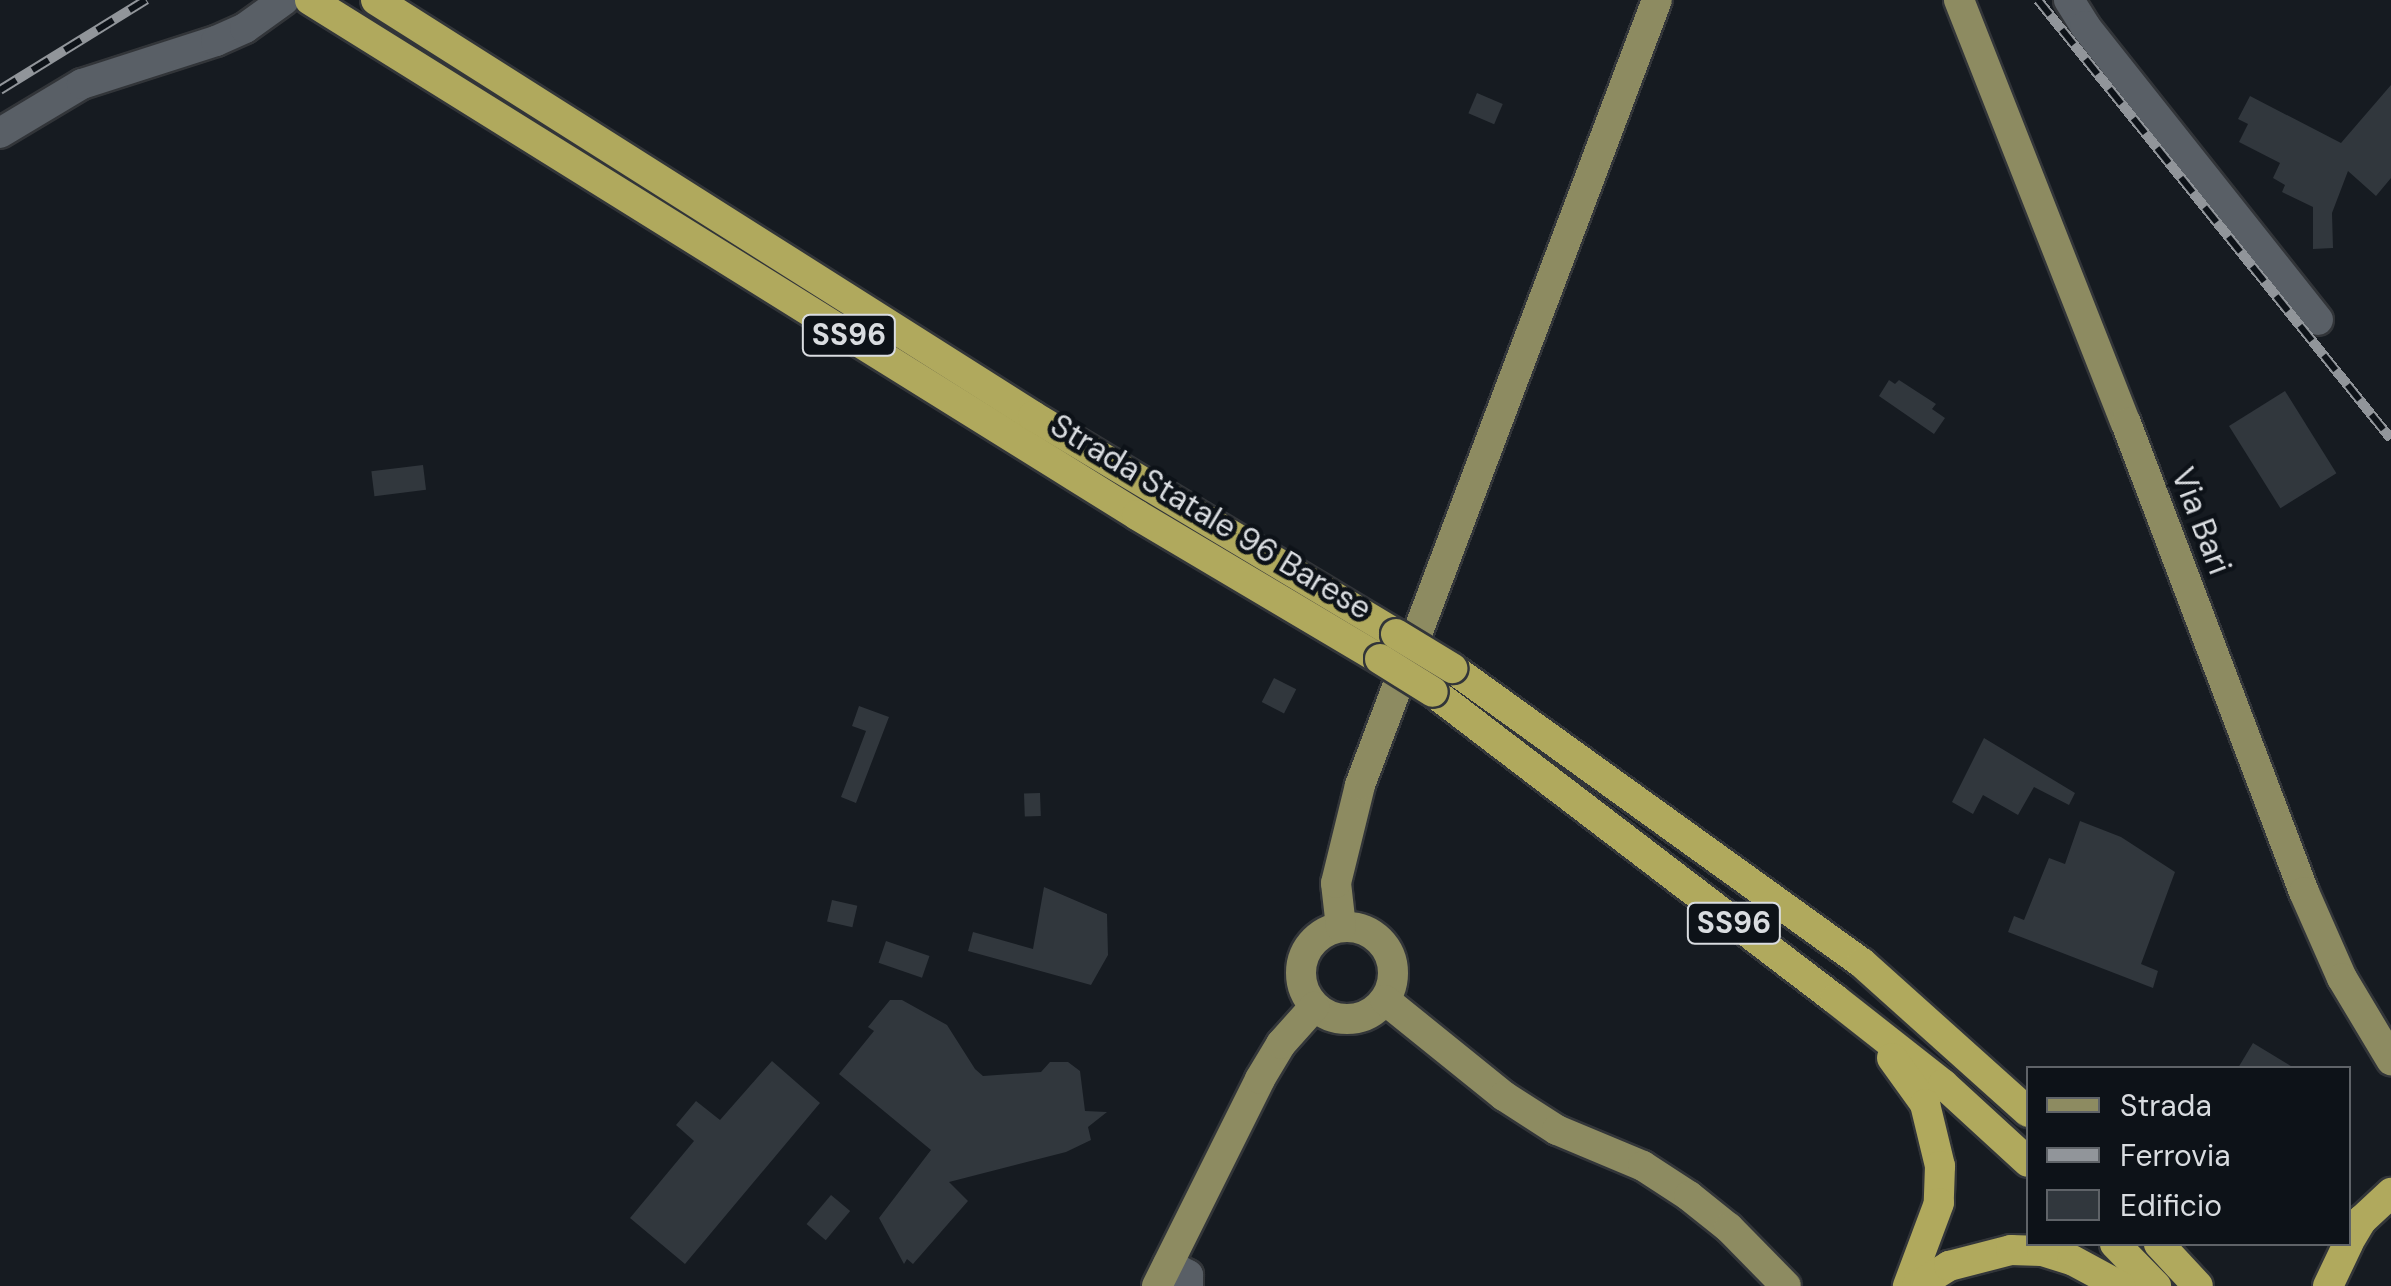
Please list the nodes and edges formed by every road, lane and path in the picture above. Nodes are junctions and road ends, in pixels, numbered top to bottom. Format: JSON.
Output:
{"nodes":[{"id":1,"x":284,"y":0,"type":"edge"},
{"id":2,"x":376,"y":0,"type":"edge"},
{"id":3,"x":1657,"y":0,"type":"edge"},
{"id":4,"x":1958,"y":0,"type":"edge"},
{"id":5,"x":2070,"y":0,"type":"edge"},
{"id":6,"x":315,"y":3,"type":"edge"},
{"id":7,"x":0,"y":133,"type":"edge"},
{"id":8,"x":2318,"y":320,"type":"dead end"},
{"id":9,"x":1388,"y":647,"type":"junction"},
{"id":10,"x":1341,"y":927,"type":"junction"},
{"id":11,"x":1835,"y":998,"type":"junction"},
{"id":12,"x":1385,"y":1000,"type":"junction"},
{"id":13,"x":1314,"y":1007,"type":"junction"},
{"id":14,"x":2391,"y":1060,"type":"edge"},
{"id":15,"x":2026,"y":1110,"type":"edge"},
{"id":16,"x":2026,"y":1160,"type":"edge"},
{"id":17,"x":2391,"y":1193,"type":"edge"},
{"id":18,"x":2352,"y":1232,"type":"edge"},
{"id":19,"x":2116,"y":1246,"type":"edge"},
{"id":20,"x":2160,"y":1246,"type":"edge"},
{"id":21,"x":2346,"y":1246,"type":"edge"},
{"id":22,"x":1171,"y":1279,"type":"edge"},
{"id":23,"x":1786,"y":1286,"type":"edge"},
{"id":24,"x":1908,"y":1286,"type":"edge"},
{"id":25,"x":1917,"y":1286,"type":"edge"},
{"id":26,"x":2120,"y":1286,"type":"edge"},
{"id":27,"x":2156,"y":1286,"type":"edge"},
{"id":28,"x":2198,"y":1286,"type":"edge"},
{"id":29,"x":2328,"y":1286,"type":"edge"}],
"edges":[{"from":1,"to":7,"type":"street"},
{"from":2,"to":9,"type":"highway","name":"Strada Statale 96 Barese","number":"SS96"},
{"from":3,"to":10,"type":"main road"},
{"from":4,"to":14,"type":"main road","name":"Via Bari"},
{"from":5,"to":8,"type":"street"},
{"from":6,"to":9,"type":"highway","name":"Strada Statale 96 Barese","number":"SS96"},
{"from":9,"to":11,"type":"highway","name":"Strada Statale 96 Barese","number":"SS96","bridge":true},
{"from":9,"to":15,"type":"highway","name":"Strada Statale 96 Barese","number":"SS96","bridge":true},
{"from":10,"to":12,"type":"main road"},
{"from":10,"to":13,"type":"main road"},
{"from":11,"to":16,"type":"highway","name":"Strada Statale 96 Barese","number":"SS96"},
{"from":11,"to":24,"type":"highway"},
{"from":12,"to":13,"type":"main road"},
{"from":12,"to":23,"type":"main road"},
{"from":13,"to":22,"type":"main road"},
{"from":17,"to":18,"type":"highway"},
{"from":19,"to":27,"type":"highway"},
{"from":20,"to":28,"type":"highway"},
{"from":21,"to":29,"type":"highway"},
{"from":25,"to":26,"type":"highway"}]}
